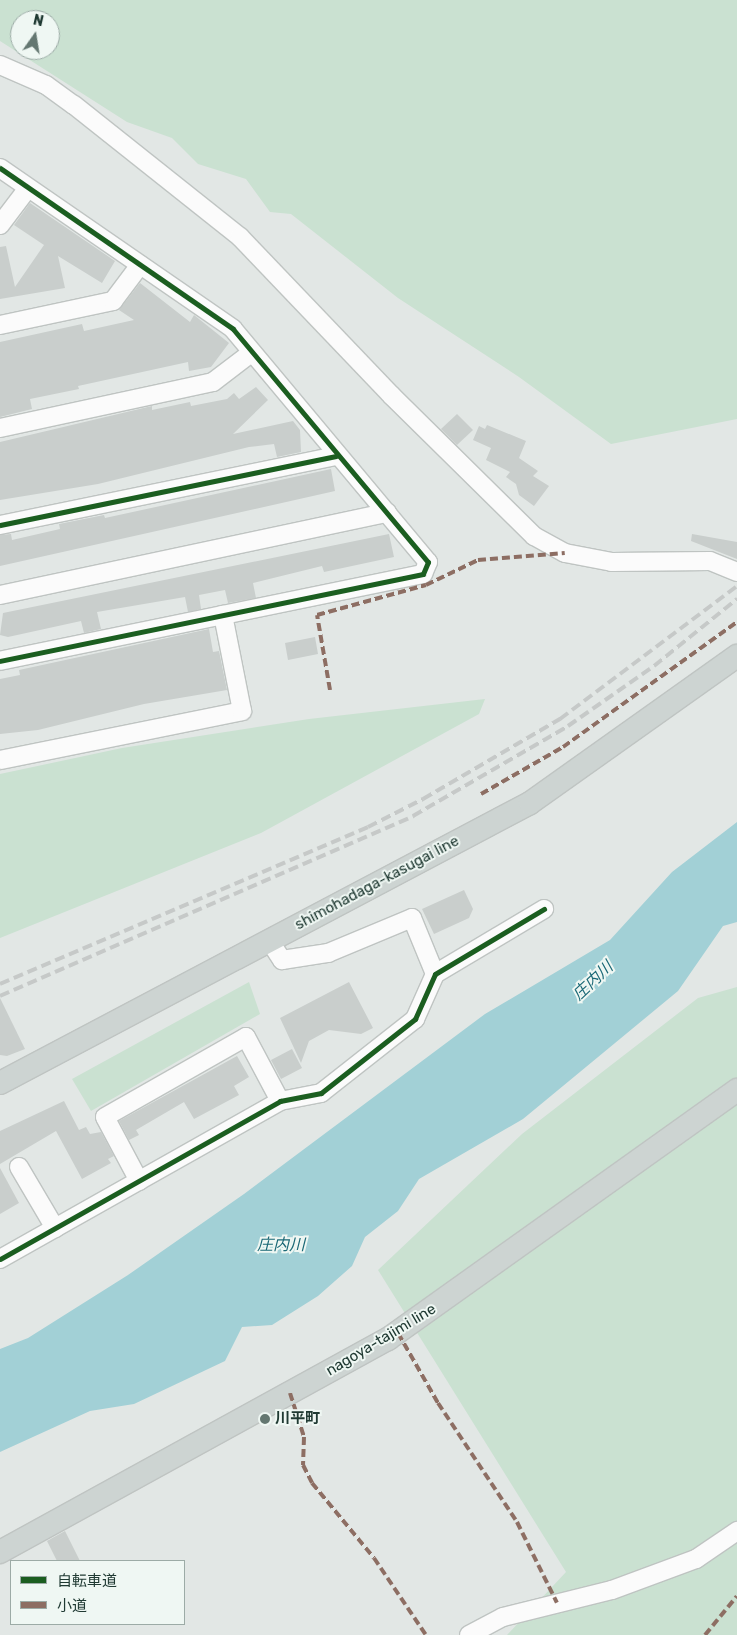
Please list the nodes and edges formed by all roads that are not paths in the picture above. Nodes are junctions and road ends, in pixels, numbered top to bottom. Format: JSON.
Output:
{"nodes":[{"id":1,"x":0,"y":65,"type":"edge"},
{"id":2,"x":0,"y":168,"type":"edge"},
{"id":3,"x":28,"y":188,"type":"junction"},
{"id":4,"x":0,"y":225,"type":"edge"},
{"id":5,"x":140,"y":265,"type":"junction"},
{"id":6,"x":0,"y":325,"type":"edge"},
{"id":7,"x":252,"y":353,"type":"junction"},
{"id":8,"x":0,"y":428,"type":"edge"},
{"id":9,"x":336,"y":456,"type":"junction"},
{"id":10,"x":387,"y":513,"type":"junction"},
{"id":11,"x":0,"y":525,"type":"edge"},
{"id":12,"x":737,"y":572,"type":"edge"},
{"id":13,"x":0,"y":595,"type":"edge"},
{"id":14,"x":223,"y":615,"type":"junction"},
{"id":15,"x":737,"y":656,"type":"edge"},
{"id":16,"x":0,"y":661,"type":"edge"},
{"id":17,"x":0,"y":760,"type":"edge"},
{"id":18,"x":544,"y":909,"type":"dead end"},
{"id":19,"x":269,"y":940,"type":"junction"},
{"id":20,"x":435,"y":974,"type":"junction"},
{"id":21,"x":0,"y":1083,"type":"edge"},
{"id":22,"x":737,"y":1090,"type":"edge"},
{"id":23,"x":280,"y":1102,"type":"junction"},
{"id":24,"x":19,"y":1167,"type":"dead end"},
{"id":25,"x":138,"y":1181,"type":"junction"},
{"id":26,"x":55,"y":1228,"type":"junction"},
{"id":27,"x":0,"y":1259,"type":"edge"},
{"id":28,"x":737,"y":1532,"type":"edge"},
{"id":29,"x":0,"y":1552,"type":"edge"},
{"id":30,"x":469,"y":1635,"type":"edge"}],
"edges":[{"from":1,"to":12,"type":"street"},
{"from":2,"to":3,"type":"street"},
{"from":3,"to":4,"type":"street"},
{"from":3,"to":5,"type":"street"},
{"from":5,"to":6,"type":"street"},
{"from":5,"to":7,"type":"street"},
{"from":7,"to":8,"type":"street"},
{"from":7,"to":9,"type":"street"},
{"from":9,"to":10,"type":"street"},
{"from":9,"to":11,"type":"street"},
{"from":10,"to":13,"type":"street"},
{"from":10,"to":14,"type":"street"},
{"from":14,"to":16,"type":"street"},
{"from":14,"to":17,"type":"street"},
{"from":15,"to":19,"type":"main road","name":"shimohadaga-kasugai line"},
{"from":18,"to":20,"type":"street"},
{"from":19,"to":20,"type":"street"},
{"from":19,"to":21,"type":"main road","name":"shimohadaga-kasugai line"},
{"from":20,"to":23,"type":"street"},
{"from":22,"to":29,"type":"main road","name":"nagoya-tajimi line"},
{"from":23,"to":25,"type":"street"},
{"from":23,"to":25,"type":"street"},
{"from":24,"to":26,"type":"street"},
{"from":25,"to":26,"type":"street"},
{"from":26,"to":27,"type":"street"},
{"from":28,"to":30,"type":"street"}]}
